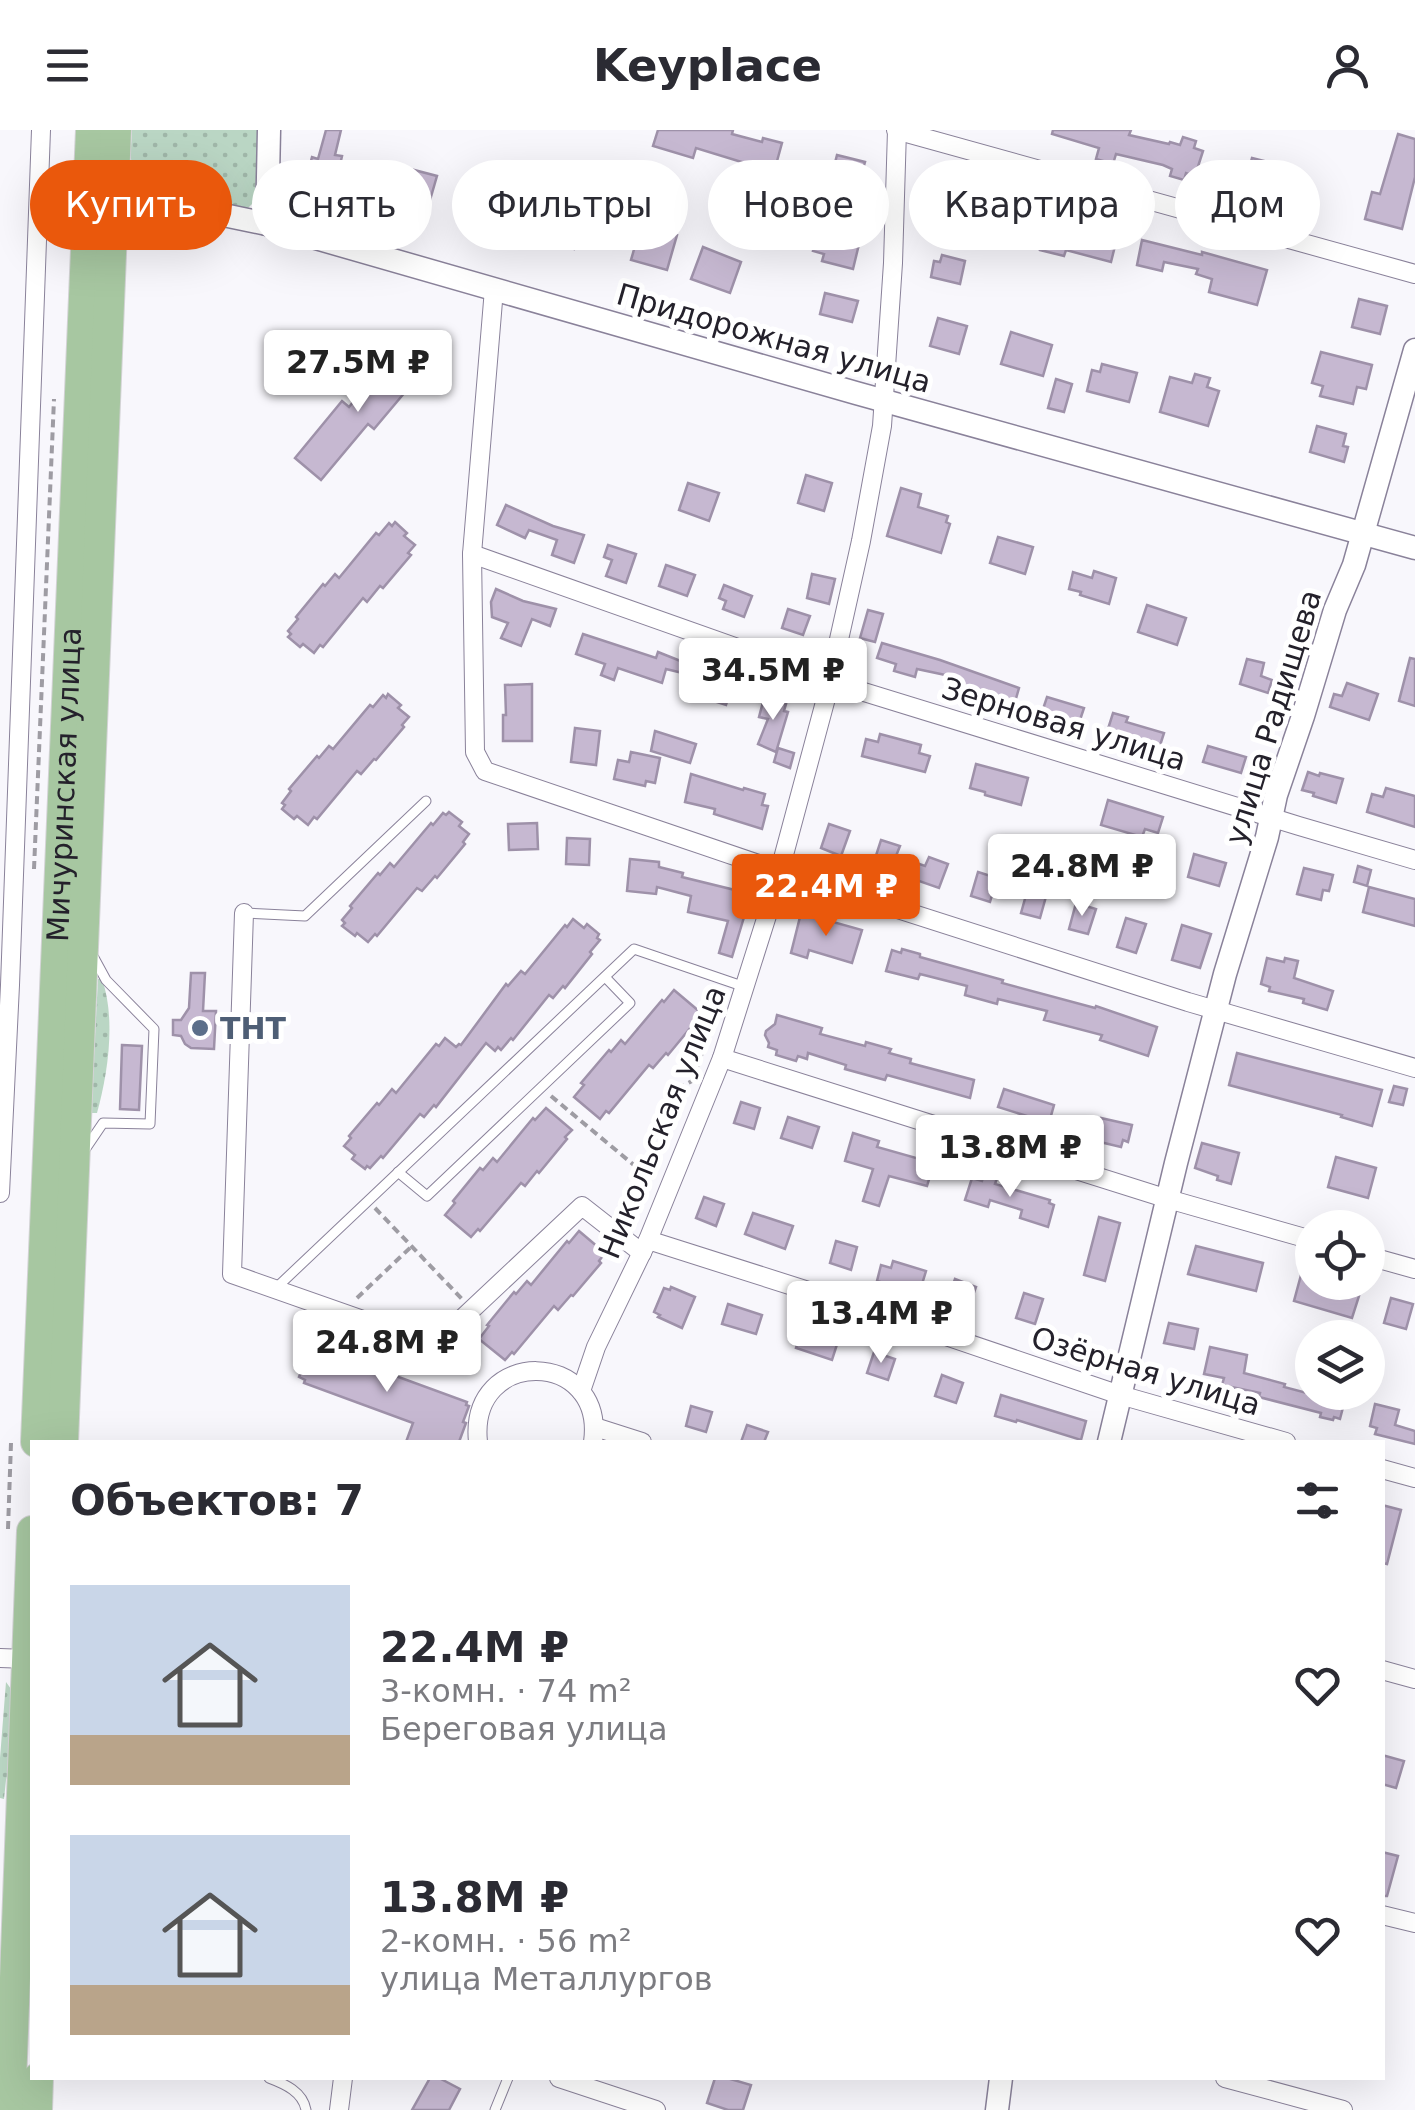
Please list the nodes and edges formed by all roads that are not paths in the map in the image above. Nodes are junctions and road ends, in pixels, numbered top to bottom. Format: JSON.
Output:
{"nodes":[{"id":1,"x":40,"y":130,"type":"edge"},
{"id":2,"x":91,"y":130,"type":"edge"},
{"id":3,"x":116,"y":130,"type":"edge"},
{"id":4,"x":269,"y":130,"type":"edge"},
{"id":5,"x":897,"y":130,"type":"edge"},
{"id":6,"x":115,"y":160,"type":"edge"},
{"id":7,"x":268,"y":160,"type":"edge"},
{"id":8,"x":112,"y":250,"type":"edge"},
{"id":9,"x":358,"y":250,"type":"edge"},
{"id":10,"x":1415,"y":274,"type":"edge"},
{"id":11,"x":494,"y":289,"type":"junction"},
{"id":12,"x":1415,"y":350,"type":"edge"},
{"id":13,"x":884,"y":400,"type":"junction"},
{"id":14,"x":1363,"y":534,"type":"junction"},
{"id":15,"x":1415,"y":548,"type":"edge"},
{"id":16,"x":472,"y":554,"type":"junction"},
{"id":17,"x":830,"y":681,"type":"junction"},
{"id":18,"x":426,"y":801,"type":"dead end"},
{"id":19,"x":1271,"y":817,"type":"junction"},
{"id":20,"x":1415,"y":860,"type":"edge"},
{"id":21,"x":779,"y":871,"type":"junction"},
{"id":22,"x":6,"y":883,"type":"edge"},
{"id":23,"x":244,"y":914,"type":"joint"},
{"id":24,"x":85,"y":942,"type":"junction"},
{"id":25,"x":605,"y":977,"type":"junction"},
{"id":26,"x":736,"y":984,"type":"junction"},
{"id":27,"x":1216,"y":1011,"type":"junction"},
{"id":28,"x":722,"y":1058,"type":"junction"},
{"id":29,"x":1415,"y":1068,"type":"edge"},
{"id":30,"x":74,"y":1165,"type":"junction"},
{"id":31,"x":398,"y":1172,"type":"junction"},
{"id":32,"x":0,"y":1193,"type":"edge"},
{"id":33,"x":1168,"y":1199,"type":"junction"},
{"id":34,"x":1295,"y":1235,"type":"edge"},
{"id":35,"x":645,"y":1247,"type":"junction"},
{"id":36,"x":1385,"y":1261,"type":"edge"},
{"id":37,"x":1415,"y":1270,"type":"edge"},
{"id":38,"x":275,"y":1289,"type":"junction"},
{"id":39,"x":581,"y":1391,"type":"junction"},
{"id":40,"x":1120,"y":1396,"type":"junction"},
{"id":41,"x":594,"y":1435,"type":"edge"},
{"id":42,"x":36,"y":1440,"type":"edge"},
{"id":43,"x":63,"y":1440,"type":"edge"},
{"id":44,"x":478,"y":1440,"type":"edge"},
{"id":45,"x":628,"y":1440,"type":"edge"},
{"id":46,"x":1109,"y":1440,"type":"edge"},
{"id":47,"x":1279,"y":1440,"type":"edge"},
{"id":48,"x":1385,"y":1470,"type":"edge"},
{"id":49,"x":1415,"y":1478,"type":"edge"},
{"id":50,"x":30,"y":1545,"type":"edge"},
{"id":51,"x":14,"y":1659,"type":"edge"},
{"id":52,"x":1385,"y":1671,"type":"edge"},
{"id":53,"x":1415,"y":1679,"type":"edge"},
{"id":54,"x":1385,"y":1916,"type":"edge"},
{"id":55,"x":1415,"y":1924,"type":"edge"},
{"id":56,"x":38,"y":2080,"type":"edge"},
{"id":57,"x":274,"y":2080,"type":"edge"},
{"id":58,"x":343,"y":2080,"type":"edge"},
{"id":59,"x":507,"y":2080,"type":"edge"},
{"id":60,"x":564,"y":2080,"type":"edge"},
{"id":61,"x":1001,"y":2080,"type":"edge"},
{"id":62,"x":1232,"y":2080,"type":"edge"},
{"id":63,"x":618,"y":2104,"type":"edge"},
{"id":64,"x":10,"y":2110,"type":"edge"},
{"id":65,"x":37,"y":2110,"type":"edge"},
{"id":66,"x":306,"y":2110,"type":"edge"},
{"id":67,"x":339,"y":2110,"type":"edge"},
{"id":68,"x":494,"y":2110,"type":"edge"},
{"id":69,"x":656,"y":2110,"type":"edge"},
{"id":70,"x":997,"y":2110,"type":"edge"},
{"id":71,"x":1343,"y":2110,"type":"edge"}],
"edges":[{"from":1,"to":22,"type":"street"},
{"from":2,"to":42,"type":"main road","name":"Мичуринская улица"},
{"from":3,"to":6,"type":"main road","name":"Мичуринская улица"},
{"from":4,"to":7,"type":"street"},
{"from":5,"to":10,"type":"street"},
{"from":5,"to":13,"type":"street","name":"Никольская улица"},
{"from":8,"to":24,"type":"main road","name":"Мичуринская улица"},
{"from":9,"to":11,"type":"street","name":"Придорожная улица"},
{"from":11,"to":13,"type":"street","name":"Придорожная улица"},
{"from":11,"to":16,"type":"street"},
{"from":12,"to":14,"type":"street","name":"улица Радищева"},
{"from":13,"to":14,"type":"street","name":"Придорожная улица"},
{"from":13,"to":17,"type":"street","name":"Никольская улица"},
{"from":14,"to":15,"type":"street","name":"Придорожная улица"},
{"from":14,"to":19,"type":"street","name":"улица Радищева"},
{"from":16,"to":17,"type":"street","name":"Зерновая улица"},
{"from":16,"to":21,"type":"street"},
{"from":17,"to":19,"type":"street","name":"Зерновая улица"},
{"from":17,"to":21,"type":"street","name":"Никольская улица"},
{"from":18,"to":23,"type":"lane"},
{"from":19,"to":20,"type":"street","name":"Зерновая улица"},
{"from":19,"to":27,"type":"street","name":"улица Радищева"},
{"from":21,"to":26,"type":"street","name":"Никольская улица"},
{"from":21,"to":27,"type":"street"},
{"from":22,"to":32,"type":"street"},
{"from":23,"to":38,"type":"street"},
{"from":24,"to":30,"type":"main road","name":"Мичуринская улица"},
{"from":24,"to":30,"type":"lane"},
{"from":25,"to":26,"type":"lane"},
{"from":25,"to":31,"type":"lane"},
{"from":25,"to":31,"type":"lane"},
{"from":26,"to":28,"type":"street","name":"Никольская улица"},
{"from":27,"to":29,"type":"street"},
{"from":27,"to":33,"type":"street","name":"улица Радищева"},
{"from":28,"to":33,"type":"street"},
{"from":28,"to":35,"type":"street","name":"Никольская улица"},
{"from":30,"to":43,"type":"main road","name":"Мичуринская улица"},
{"from":31,"to":38,"type":"lane"},
{"from":33,"to":34,"type":"street"},
{"from":33,"to":40,"type":"street","name":"улица Радищева"},
{"from":35,"to":38,"type":"street"},
{"from":35,"to":39,"type":"street","name":"Никольская улица"},
{"from":35,"to":40,"type":"street","name":"Озёрная улица"},
{"from":36,"to":37,"type":"street"},
{"from":39,"to":41,"type":"street"},
{"from":39,"to":44,"type":"street"},
{"from":40,"to":46,"type":"street","name":"улица Радищева"},
{"from":40,"to":47,"type":"street","name":"Озёрная улица"},
{"from":41,"to":45,"type":"street"},
{"from":48,"to":49,"type":"street"},
{"from":50,"to":51,"type":"main road"},
{"from":51,"to":64,"type":"main road"},
{"from":52,"to":53,"type":"street"},
{"from":54,"to":55,"type":"street"},
{"from":56,"to":65,"type":"main road"},
{"from":57,"to":66,"type":"lane"},
{"from":58,"to":67,"type":"street"},
{"from":59,"to":68,"type":"lane"},
{"from":60,"to":63,"type":"street"},
{"from":61,"to":70,"type":"street"},
{"from":62,"to":71,"type":"street"},
{"from":63,"to":69,"type":"street"}]}
